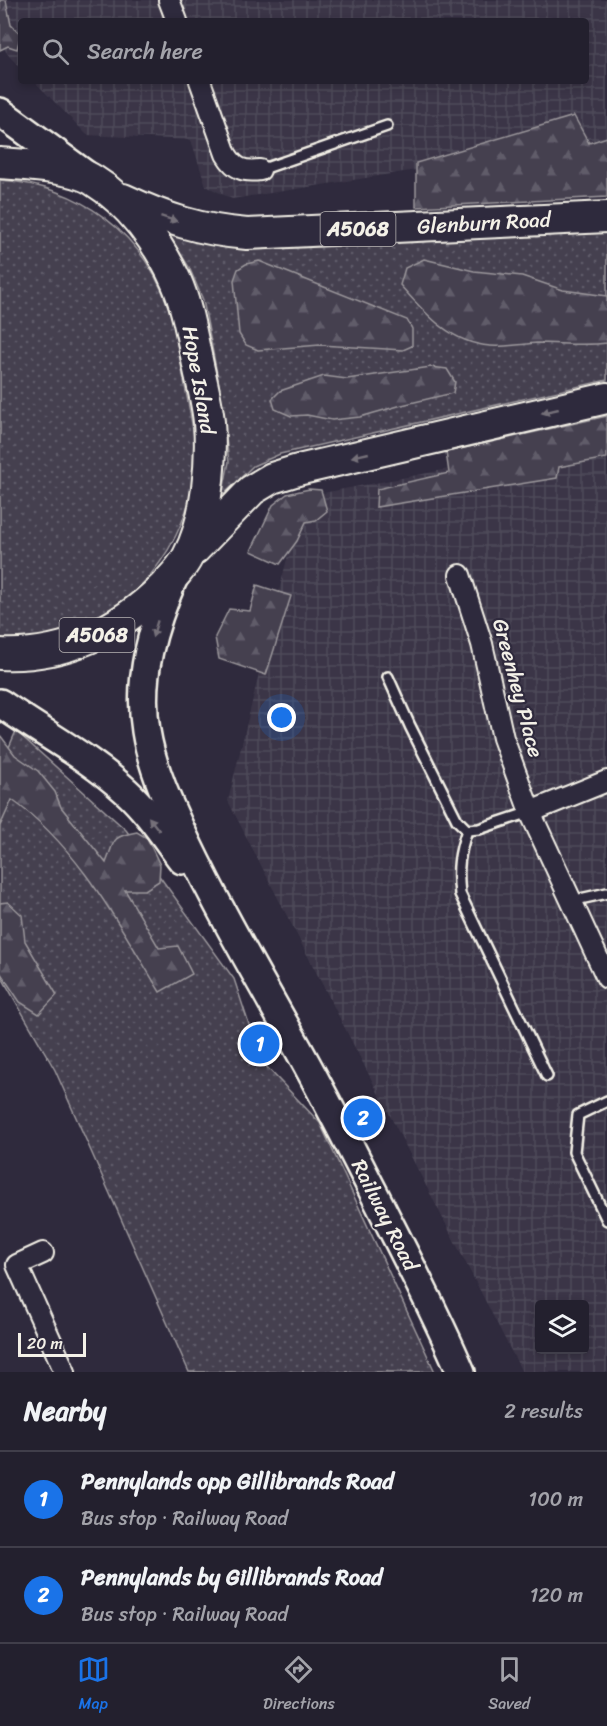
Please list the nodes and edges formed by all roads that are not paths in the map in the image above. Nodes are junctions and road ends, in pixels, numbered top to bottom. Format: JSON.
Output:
{"nodes":[{"id":1,"x":169,"y":0,"type":"edge"},
{"id":2,"x":176,"y":18,"type":"edge"},
{"id":3,"x":201,"y":84,"type":"edge"},
{"id":4,"x":0,"y":112,"type":"edge"},
{"id":5,"x":387,"y":126,"type":"dead end"},
{"id":6,"x":0,"y":164,"type":"edge"},
{"id":7,"x":260,"y":171,"type":"joint"},
{"id":8,"x":91,"y":178,"type":"junction"},
{"id":9,"x":115,"y":195,"type":"junction"},
{"id":10,"x":607,"y":217,"type":"edge"},
{"id":11,"x":607,"y":398,"type":"edge"},
{"id":12,"x":182,"y":565,"type":"junction"},
{"id":13,"x":460,"y":575,"type":"dead end"},
{"id":14,"x":0,"y":654,"type":"edge"},
{"id":15,"x":388,"y":676,"type":"dead end"},
{"id":16,"x":0,"y":703,"type":"edge"},
{"id":17,"x":607,"y":782,"type":"edge"},
{"id":18,"x":531,"y":812,"type":"junction"},
{"id":19,"x":467,"y":830,"type":"junction"},
{"id":20,"x":607,"y":893,"type":"edge"},
{"id":21,"x":571,"y":901,"type":"junction"},
{"id":22,"x":216,"y":903,"type":"junction"},
{"id":23,"x":607,"y":978,"type":"edge"},
{"id":24,"x":547,"y":1076,"type":"dead end"},
{"id":25,"x":607,"y":1101,"type":"edge"},
{"id":26,"x":607,"y":1220,"type":"edge"},
{"id":27,"x":43,"y":1253,"type":"dead end"},
{"id":28,"x":65,"y":1372,"type":"edge"},
{"id":29,"x":461,"y":1372,"type":"edge"}],
"edges":[{"from":1,"to":2,"type":"street"},
{"from":3,"to":7,"type":"street"},
{"from":4,"to":8,"type":"main road"},
{"from":5,"to":7,"type":"lane"},
{"from":6,"to":8,"type":"main road","name":"Hope Island","number":"A5068"},
{"from":8,"to":9,"type":"main road","name":"Hope Island","number":"A5068"},
{"from":9,"to":10,"type":"main road","name":"Glenburn Road","number":"A5068","one_way":true},
{"from":9,"to":12,"type":"main road","name":"Hope Island","number":"A5068"},
{"from":11,"to":12,"type":"main road","number":"A5068","one_way":true},
{"from":12,"to":14,"type":"main road","name":"Hope Island","number":"A5068"},
{"from":12,"to":22,"type":"main road","name":"Railway Road","one_way":true},
{"from":13,"to":18,"type":"street","name":"Greenhey Place"},
{"from":15,"to":19,"type":"lane"},
{"from":22,"to":16,"type":"main road","name":"Railway Road","one_way":true},
{"from":17,"to":18,"type":"street"},
{"from":18,"to":19,"type":"lane"},
{"from":18,"to":21,"type":"street","name":"Greenhey Place"},
{"from":19,"to":24,"type":"lane"},
{"from":20,"to":21,"type":"lane"},
{"from":21,"to":23,"type":"street","name":"Greenhey Place"},
{"from":22,"to":29,"type":"main road","name":"Railway Road"},
{"from":25,"to":26,"type":"lane"},
{"from":27,"to":28,"type":"street"}]}
